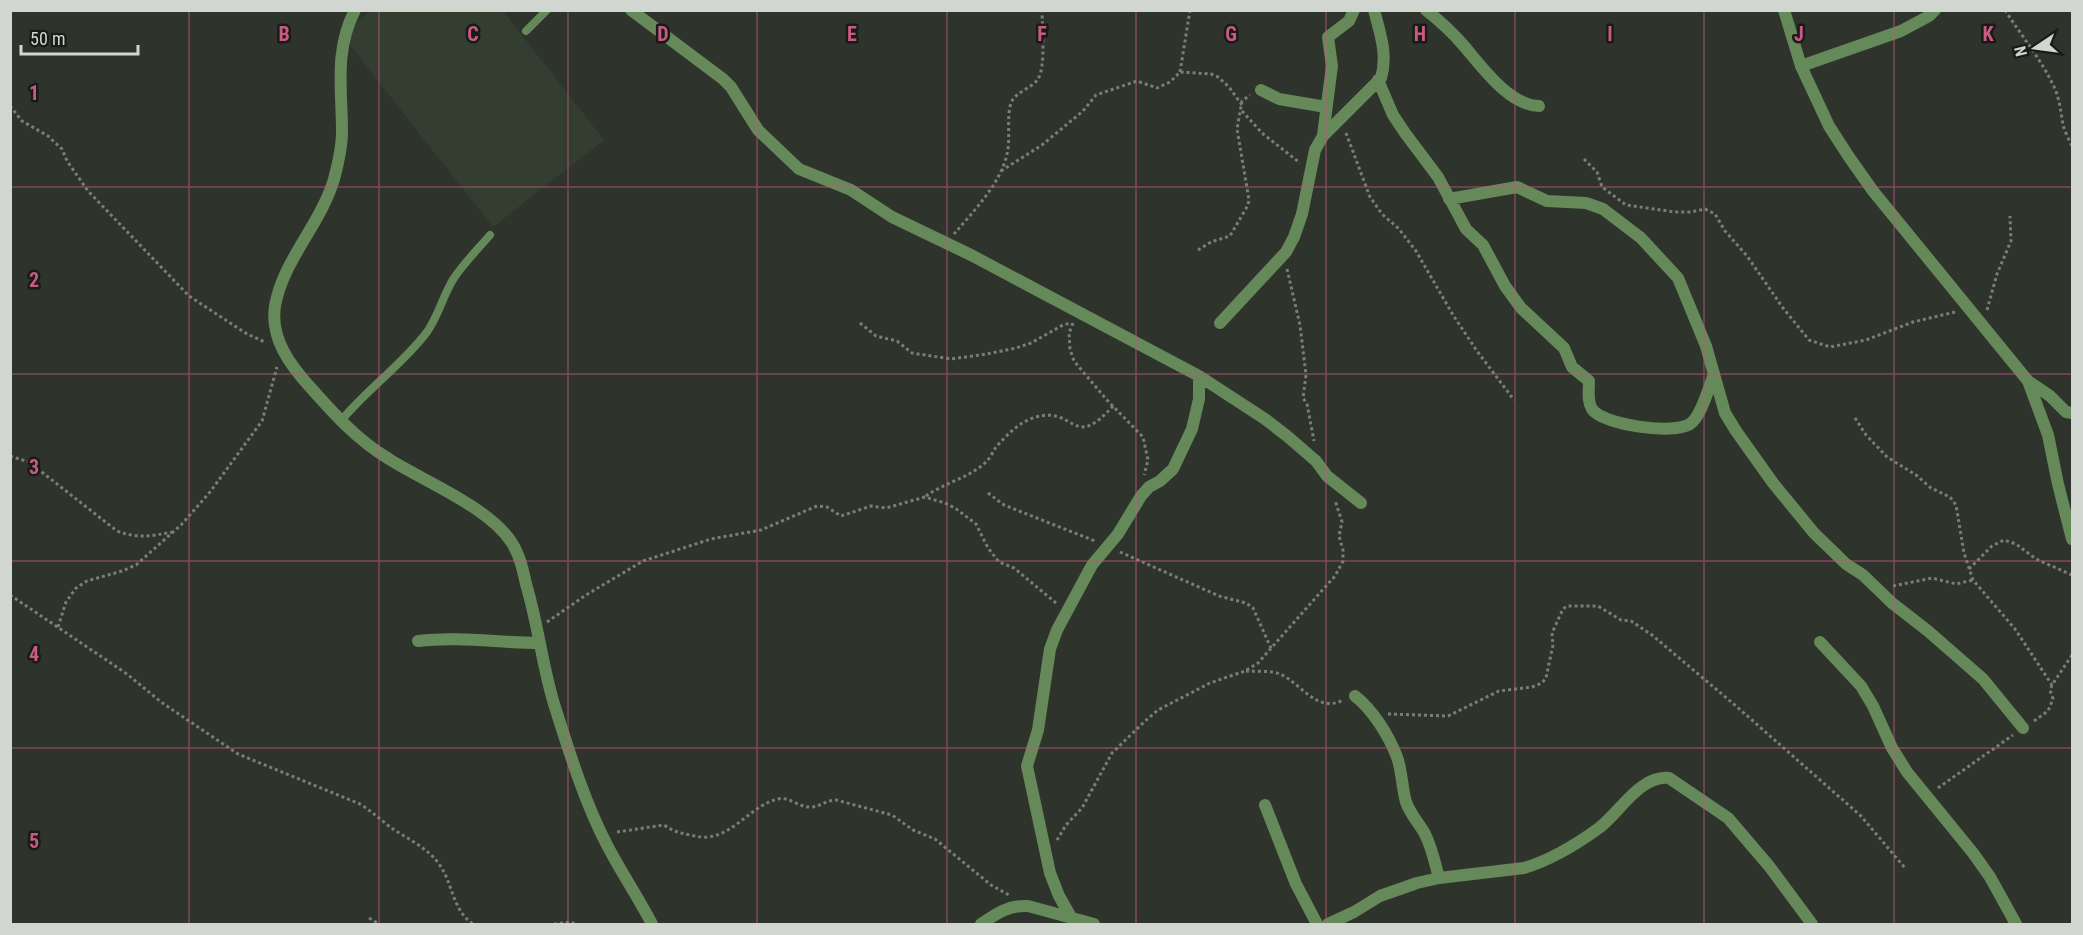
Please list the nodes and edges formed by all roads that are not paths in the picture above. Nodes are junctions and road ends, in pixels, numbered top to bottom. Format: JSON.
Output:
{"nodes":[{"id":1,"x":355,"y":10,"type":"edge"},
{"id":2,"x":547,"y":10,"type":"edge"},
{"id":3,"x":631,"y":10,"type":"edge"},
{"id":4,"x":1354,"y":10,"type":"edge"},
{"id":5,"x":1374,"y":10,"type":"edge"},
{"id":6,"x":1426,"y":10,"type":"edge"},
{"id":7,"x":1784,"y":10,"type":"edge"},
{"id":8,"x":1935,"y":10,"type":"edge"},
{"id":9,"x":526,"y":31,"type":"dead end"},
{"id":10,"x":1801,"y":66,"type":"junction"},
{"id":11,"x":1378,"y":80,"type":"junction"},
{"id":12,"x":1261,"y":90,"type":"road end"},
{"id":13,"x":1539,"y":106,"type":"dead end"},
{"id":14,"x":1326,"y":107,"type":"junction"},
{"id":15,"x":1323,"y":136,"type":"junction"},
{"id":16,"x":1449,"y":199,"type":"junction"},
{"id":17,"x":490,"y":236,"type":"dead end"},
{"id":18,"x":1220,"y":323,"type":"dead end"},
{"id":19,"x":1714,"y":374,"type":"junction"},
{"id":20,"x":1199,"y":376,"type":"junction"},
{"id":21,"x":2028,"y":381,"type":"junction"},
{"id":22,"x":2073,"y":413,"type":"edge"},
{"id":23,"x":340,"y":422,"type":"junction"},
{"id":24,"x":1361,"y":503,"type":"dead end"},
{"id":25,"x":2073,"y":539,"type":"edge"},
{"id":26,"x":418,"y":641,"type":"dead end"},
{"id":27,"x":1820,"y":642,"type":"dead end"},
{"id":28,"x":540,"y":643,"type":"junction"},
{"id":29,"x":1355,"y":696,"type":"road end"},
{"id":30,"x":2023,"y":728,"type":"dead end"},
{"id":31,"x":1264,"y":805,"type":"dead end"},
{"id":32,"x":1439,"y":878,"type":"junction"},
{"id":33,"x":1073,"y":922,"type":"edge"},
{"id":34,"x":652,"y":924,"type":"edge"},
{"id":35,"x":981,"y":924,"type":"edge"},
{"id":36,"x":1094,"y":924,"type":"edge"},
{"id":37,"x":1317,"y":924,"type":"edge"},
{"id":38,"x":1328,"y":924,"type":"edge"},
{"id":39,"x":1812,"y":924,"type":"edge"},
{"id":40,"x":2016,"y":924,"type":"edge"}],
"edges":[{"from":1,"to":23,"type":"street"},
{"from":2,"to":9,"type":"lane"},
{"from":3,"to":20,"type":"street"},
{"from":4,"to":14,"type":"street"},
{"from":5,"to":11,"type":"street"},
{"from":6,"to":13,"type":"street"},
{"from":7,"to":10,"type":"street"},
{"from":8,"to":10,"type":"street"},
{"from":10,"to":21,"type":"street"},
{"from":11,"to":15,"type":"street"},
{"from":11,"to":16,"type":"street"},
{"from":12,"to":14,"type":"street"},
{"from":14,"to":15,"type":"street"},
{"from":15,"to":18,"type":"street"},
{"from":16,"to":19,"type":"street"},
{"from":16,"to":19,"type":"street"},
{"from":17,"to":23,"type":"lane"},
{"from":19,"to":30,"type":"street"},
{"from":20,"to":24,"type":"street"},
{"from":20,"to":33,"type":"street"},
{"from":21,"to":22,"type":"street"},
{"from":21,"to":25,"type":"street"},
{"from":23,"to":28,"type":"street"},
{"from":26,"to":28,"type":"street"},
{"from":27,"to":40,"type":"street"},
{"from":28,"to":34,"type":"street"},
{"from":29,"to":32,"type":"street"},
{"from":31,"to":37,"type":"street"},
{"from":32,"to":38,"type":"street"},
{"from":32,"to":39,"type":"street"},
{"from":33,"to":35,"type":"street"},
{"from":33,"to":36,"type":"street"}]}
